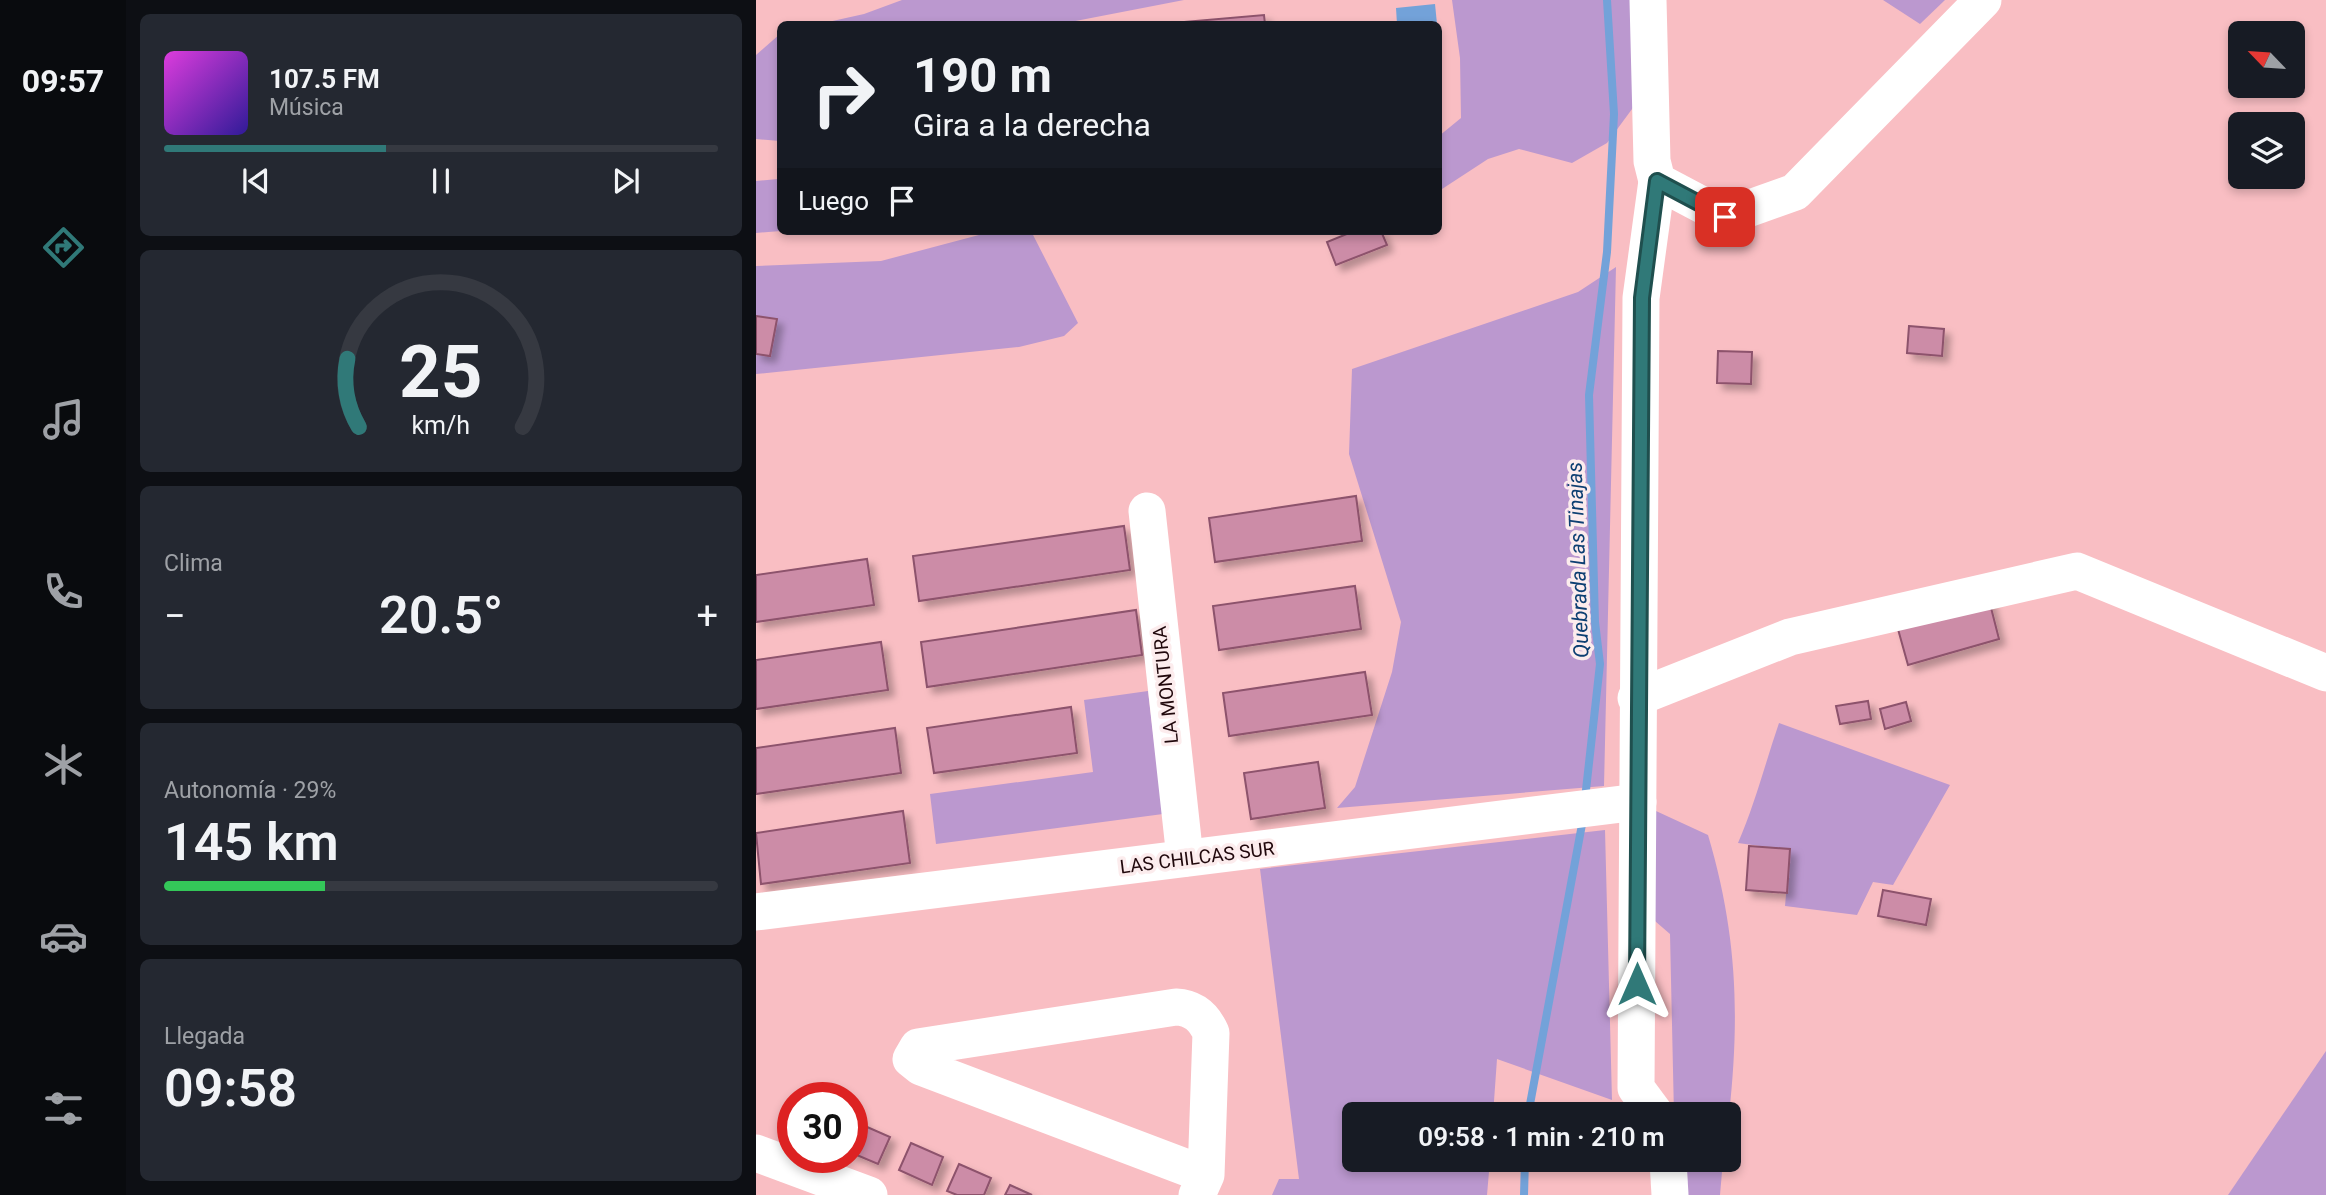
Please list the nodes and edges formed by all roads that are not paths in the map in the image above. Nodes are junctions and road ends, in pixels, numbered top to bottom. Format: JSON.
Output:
{"nodes":[{"id":1,"x":1648,"y":0,"type":"edge"},
{"id":2,"x":1983,"y":0,"type":"edge"},
{"id":3,"x":1657,"y":181,"type":"junction"},
{"id":4,"x":1147,"y":511,"type":"dead end"},
{"id":5,"x":2326,"y":673,"type":"edge"},
{"id":6,"x":1636,"y":698,"type":"junction"},
{"id":7,"x":1638,"y":802,"type":"junction"},
{"id":8,"x":1185,"y":858,"type":"junction"},
{"id":9,"x":756,"y":912,"type":"edge"},
{"id":10,"x":1646,"y":1102,"type":"edge"},
{"id":11,"x":756,"y":1153,"type":"edge"},
{"id":12,"x":1669,"y":1172,"type":"edge"},
{"id":13,"x":1202,"y":1185,"type":"edge"},
{"id":14,"x":869,"y":1195,"type":"edge"},
{"id":15,"x":1670,"y":1195,"type":"edge"}],
"edges":[{"from":1,"to":3,"type":"street"},
{"from":2,"to":3,"type":"street"},
{"from":3,"to":6,"type":"street"},
{"from":4,"to":8,"type":"street","name":"LA MONTURA"},
{"from":5,"to":6,"type":"street"},
{"from":6,"to":7,"type":"street"},
{"from":7,"to":8,"type":"street","name":"LAS CHILCAS SUR"},
{"from":7,"to":10,"type":"street"},
{"from":8,"to":9,"type":"street","name":"LAS CHILCAS SUR"},
{"from":11,"to":14,"type":"street"},
{"from":12,"to":15,"type":"street"},
{"from":13,"to":13,"type":"street"}]}
